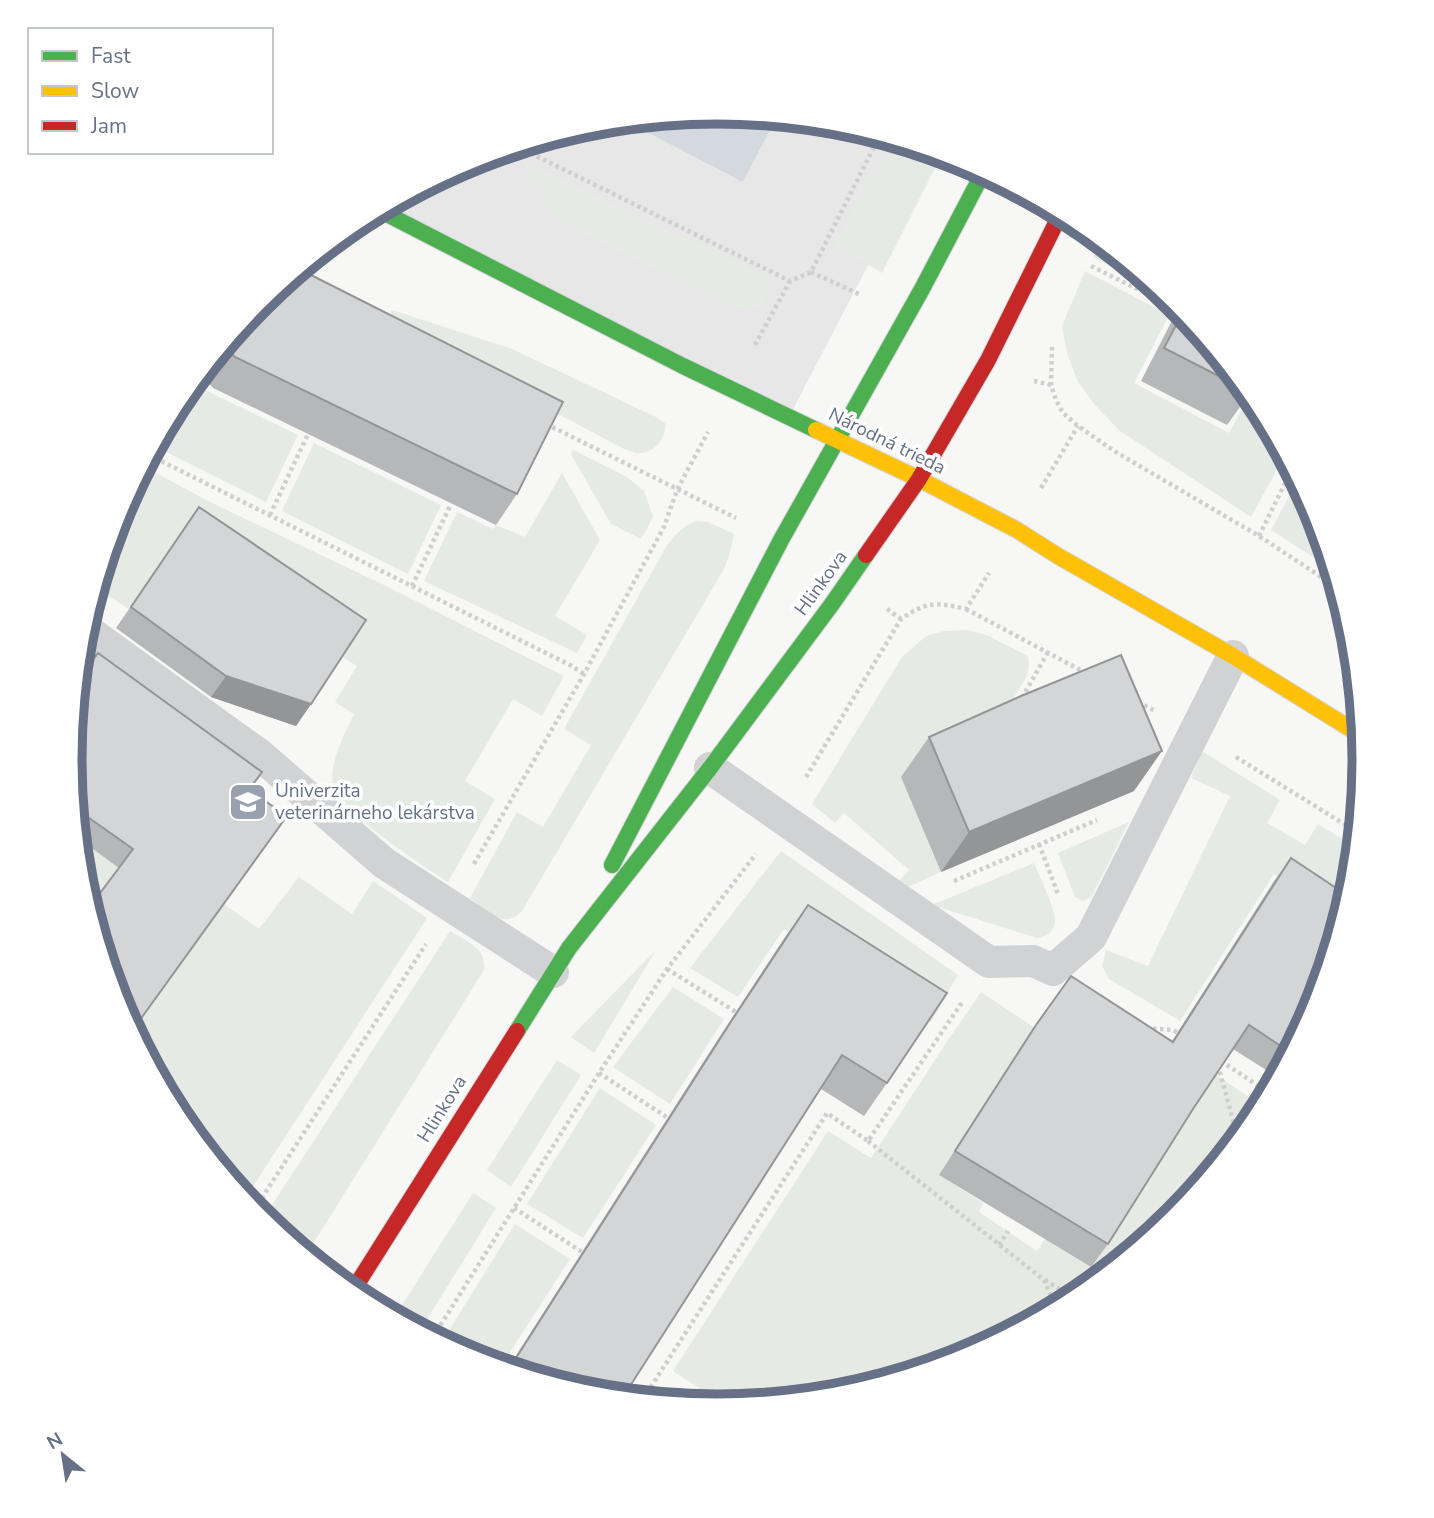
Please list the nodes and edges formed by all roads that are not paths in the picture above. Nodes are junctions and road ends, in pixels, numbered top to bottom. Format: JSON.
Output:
{"nodes":[{"id":1,"x":979,"y":181,"type":"edge"},
{"id":2,"x":390,"y":215,"type":"edge"},
{"id":3,"x":1056,"y":223,"type":"edge"},
{"id":4,"x":836,"y":440,"type":"junction"},
{"id":5,"x":919,"y":479,"type":"junction"},
{"id":6,"x":94,"y":635,"type":"edge"},
{"id":7,"x":1233,"y":656,"type":"junction"},
{"id":8,"x":1351,"y":729,"type":"edge"},
{"id":9,"x":710,"y":768,"type":"junction"},
{"id":10,"x":561,"y":960,"type":"junction"},
{"id":11,"x":358,"y":1283,"type":"edge"}],
"edges":[{"from":1,"to":4,"type":"main road","name":"Hlinkova"},
{"from":2,"to":4,"type":"main road","name":"Národná trieda"},
{"from":3,"to":5,"type":"main road","name":"Hlinkova"},
{"from":4,"to":5,"type":"main road","name":"Národná trieda"},
{"from":4,"to":10,"type":"main road","name":"Hlinkova"},
{"from":5,"to":7,"type":"main road","name":"Národná trieda"},
{"from":5,"to":9,"type":"main road","name":"Hlinkova"},
{"from":6,"to":10,"type":"lane"},
{"from":7,"to":8,"type":"main road","name":"Národná trieda"},
{"from":7,"to":9,"type":"lane"},
{"from":9,"to":10,"type":"main road","name":"Hlinkova"},
{"from":10,"to":11,"type":"main road","name":"Hlinkova"}]}
